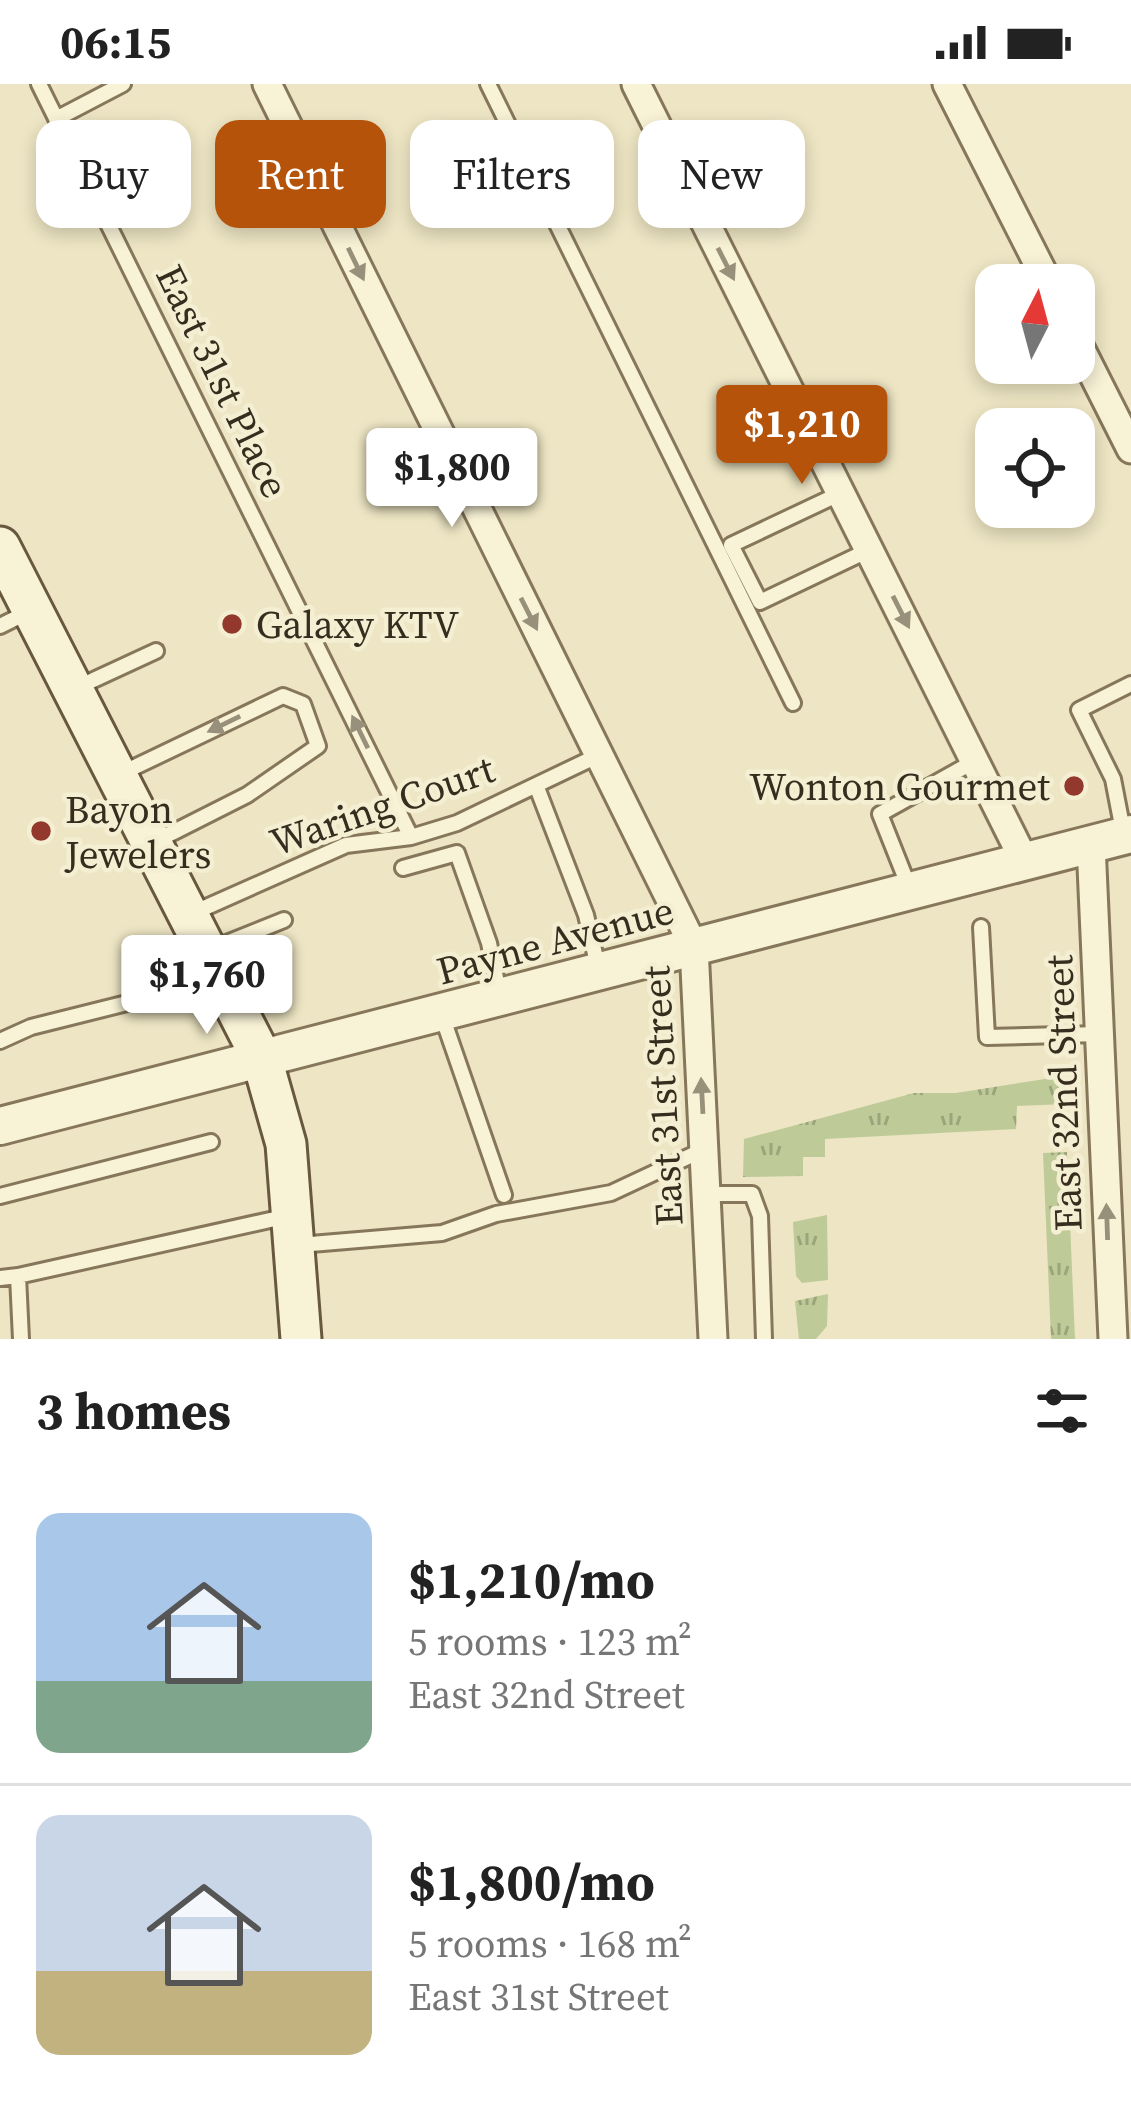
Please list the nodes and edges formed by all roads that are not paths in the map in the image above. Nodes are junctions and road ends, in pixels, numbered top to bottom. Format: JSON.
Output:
{"nodes":[{"id":1,"x":39,"y":84,"type":"edge"},
{"id":2,"x":123,"y":84,"type":"edge"},
{"id":3,"x":267,"y":84,"type":"edge"},
{"id":4,"x":488,"y":84,"type":"edge"},
{"id":5,"x":636,"y":84,"type":"edge"},
{"id":6,"x":947,"y":84,"type":"edge"},
{"id":7,"x":56,"y":119,"type":"junction"},
{"id":8,"x":1037,"y":264,"type":"edge"},
{"id":9,"x":1095,"y":378,"type":"edge"},
{"id":10,"x":1131,"y":449,"type":"edge"},
{"id":11,"x":841,"y":493,"type":"junction"},
{"id":12,"x":0,"y":547,"type":"edge"},
{"id":13,"x":869,"y":550,"type":"junction"},
{"id":14,"x":16,"y":618,"type":"edge"},
{"id":15,"x":156,"y":652,"type":"dead end"},
{"id":16,"x":1131,"y":684,"type":"edge"},
{"id":17,"x":72,"y":690,"type":"junction"},
{"id":18,"x":793,"y":703,"type":"dead end"},
{"id":19,"x":599,"y":754,"type":"junction"},
{"id":20,"x":975,"y":761,"type":"junction"},
{"id":21,"x":115,"y":777,"type":"junction"},
{"id":22,"x":536,"y":785,"type":"junction"},
{"id":23,"x":411,"y":837,"type":"junction"},
{"id":24,"x":1115,"y":838,"type":"edge"},
{"id":25,"x":149,"y":844,"type":"junction"},
{"id":26,"x":1025,"y":862,"type":"junction"},
{"id":27,"x":403,"y":868,"type":"dead end"},
{"id":28,"x":910,"y":891,"type":"junction"},
{"id":29,"x":185,"y":916,"type":"junction"},
{"id":30,"x":284,"y":920,"type":"dead end"},
{"id":31,"x":981,"y":927,"type":"dead end"},
{"id":32,"x":694,"y":947,"type":"junction"},
{"id":33,"x":211,"y":966,"type":"junction"},
{"id":34,"x":599,"y":972,"type":"junction"},
{"id":35,"x":500,"y":998,"type":"junction"},
{"id":36,"x":441,"y":1012,"type":"junction"},
{"id":37,"x":1099,"y":1034,"type":"junction"},
{"id":38,"x":0,"y":1041,"type":"edge"},
{"id":39,"x":262,"y":1059,"type":"junction"},
{"id":40,"x":0,"y":1126,"type":"edge"},
{"id":41,"x":211,"y":1142,"type":"dead end"},
{"id":42,"x":705,"y":1149,"type":"junction"},
{"id":43,"x":707,"y":1194,"type":"junction"},
{"id":44,"x":503,"y":1195,"type":"dead end"},
{"id":45,"x":0,"y":1196,"type":"edge"},
{"id":46,"x":295,"y":1230,"type":"junction"},
{"id":47,"x":18,"y":1276,"type":"junction"},
{"id":48,"x":0,"y":1278,"type":"edge"},
{"id":49,"x":20,"y":1339,"type":"edge"},
{"id":50,"x":301,"y":1339,"type":"edge"},
{"id":51,"x":712,"y":1339,"type":"edge"},
{"id":52,"x":764,"y":1339,"type":"edge"},
{"id":53,"x":1112,"y":1339,"type":"edge"}],
"edges":[{"from":1,"to":7,"type":"lane","name":"East 31st Place"},
{"from":2,"to":7,"type":"lane"},
{"from":3,"to":19,"type":"street","name":"East 31st Street","one_way":true},
{"from":4,"to":18,"type":"lane"},
{"from":5,"to":11,"type":"street","one_way":true},
{"from":6,"to":8,"type":"street"},
{"from":23,"to":7,"type":"lane","name":"East 31st Place","one_way":true},
{"from":9,"to":10,"type":"street"},
{"from":11,"to":13,"type":"street"},
{"from":11,"to":13,"type":"lane"},
{"from":12,"to":14,"type":"main road"},
{"from":13,"to":20,"type":"street","one_way":true},
{"from":14,"to":17,"type":"main road"},
{"from":15,"to":17,"type":"lane"},
{"from":16,"to":24,"type":"lane"},
{"from":17,"to":21,"type":"main road"},
{"from":19,"to":22,"type":"lane","name":"Waring Court"},
{"from":19,"to":32,"type":"street","name":"East 31st Street"},
{"from":20,"to":26,"type":"street"},
{"from":20,"to":28,"type":"lane"},
{"from":21,"to":25,"type":"main road"},
{"from":25,"to":21,"type":"lane","one_way":true},
{"from":22,"to":23,"type":"lane","name":"Waring Court"},
{"from":22,"to":34,"type":"lane"},
{"from":23,"to":29,"type":"lane","name":"Waring Court"},
{"from":24,"to":26,"type":"street","name":"Payne Avenue"},
{"from":24,"to":37,"type":"street","name":"East 32nd Street"},
{"from":25,"to":29,"type":"main road"},
{"from":26,"to":28,"type":"street","name":"Payne Avenue"},
{"from":27,"to":35,"type":"lane"},
{"from":28,"to":32,"type":"street","name":"Payne Avenue"},
{"from":29,"to":33,"type":"main road"},
{"from":30,"to":33,"type":"lane"},
{"from":31,"to":37,"type":"lane"},
{"from":32,"to":34,"type":"street","name":"Payne Avenue"},
{"from":42,"to":32,"type":"street","name":"East 31st Street","one_way":true},
{"from":33,"to":38,"type":"lane"},
{"from":33,"to":39,"type":"main road"},
{"from":34,"to":35,"type":"street","name":"Payne Avenue"},
{"from":35,"to":36,"type":"street","name":"Payne Avenue"},
{"from":36,"to":39,"type":"street","name":"Payne Avenue"},
{"from":36,"to":44,"type":"lane"},
{"from":53,"to":37,"type":"street","name":"East 32nd Street","one_way":true},
{"from":39,"to":40,"type":"street","name":"Payne Avenue"},
{"from":39,"to":46,"type":"main road"},
{"from":41,"to":45,"type":"lane"},
{"from":42,"to":43,"type":"street","name":"East 31st Street"},
{"from":42,"to":46,"type":"lane"},
{"from":43,"to":51,"type":"street","name":"East 31st Street"},
{"from":43,"to":52,"type":"lane"},
{"from":46,"to":47,"type":"lane"},
{"from":46,"to":50,"type":"main road"},
{"from":47,"to":48,"type":"lane"},
{"from":47,"to":49,"type":"lane"}]}
